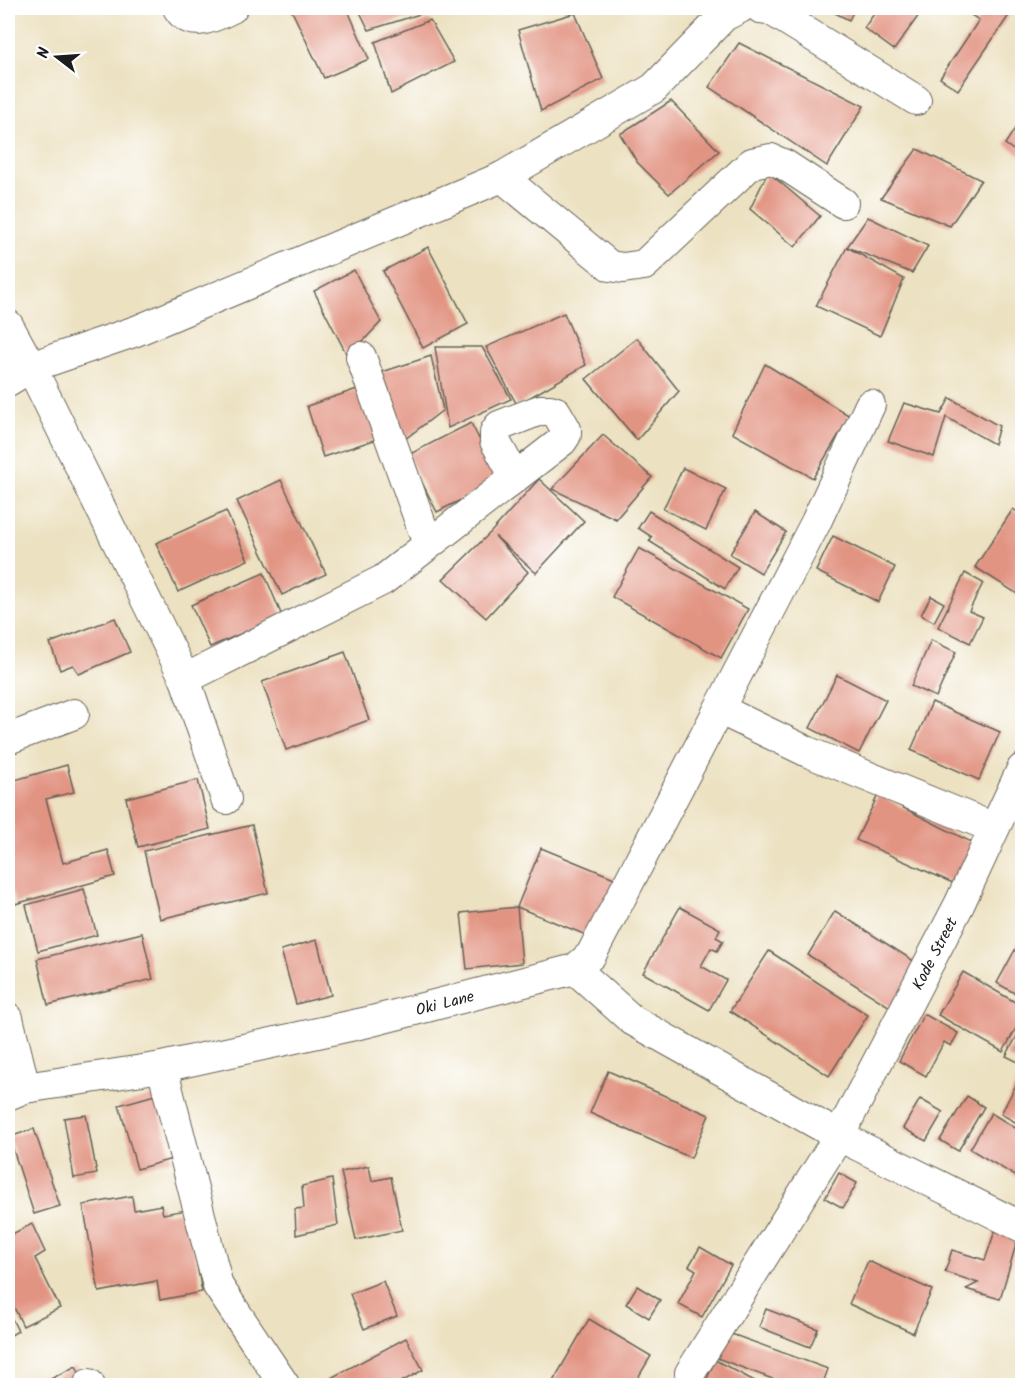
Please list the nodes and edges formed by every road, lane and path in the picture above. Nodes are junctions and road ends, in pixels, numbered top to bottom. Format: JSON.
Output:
{"nodes":[{"id":1,"x":178,"y":8,"type":"edge"},
{"id":2,"x":232,"y":8,"type":"edge"},
{"id":3,"x":740,"y":8,"type":"edge"},
{"id":4,"x":760,"y":8,"type":"edge"},
{"id":5,"x":916,"y":100,"type":"dead end"},
{"id":6,"x":502,"y":177,"type":"junction"},
{"id":7,"x":843,"y":203,"type":"dead end"},
{"id":8,"x":8,"y":325,"type":"edge"},
{"id":9,"x":361,"y":357,"type":"dead end"},
{"id":10,"x":19,"y":374,"type":"edge"},
{"id":11,"x":870,"y":405,"type":"dead end"},
{"id":12,"x":515,"y":477,"type":"dead end"},
{"id":13,"x":428,"y":544,"type":"junction"},
{"id":14,"x":184,"y":679,"type":"junction"},
{"id":15,"x":719,"y":709,"type":"junction"},
{"id":16,"x":74,"y":714,"type":"dead end"},
{"id":17,"x":8,"y":739,"type":"edge"},
{"id":18,"x":1023,"y":768,"type":"edge"},
{"id":19,"x":226,"y":799,"type":"dead end"},
{"id":20,"x":994,"y":828,"type":"junction"},
{"id":21,"x":575,"y":969,"type":"junction"},
{"id":22,"x":8,"y":1018,"type":"edge"},
{"id":23,"x":162,"y":1066,"type":"junction"},
{"id":24,"x":16,"y":1092,"type":"edge"},
{"id":25,"x":839,"y":1136,"type":"junction"},
{"id":26,"x":1023,"y":1227,"type":"edge"},
{"id":27,"x":690,"y":1373,"type":"dead end"},
{"id":28,"x":285,"y":1386,"type":"edge"}],
"edges":[{"from":1,"to":2,"type":"street"},
{"from":3,"to":6,"type":"street"},
{"from":4,"to":5,"type":"street"},
{"from":6,"to":7,"type":"street"},
{"from":6,"to":10,"type":"street"},
{"from":8,"to":10,"type":"street"},
{"from":9,"to":13,"type":"street"},
{"from":10,"to":14,"type":"street"},
{"from":11,"to":15,"type":"street"},
{"from":12,"to":13,"type":"street"},
{"from":13,"to":14,"type":"street"},
{"from":14,"to":19,"type":"street"},
{"from":15,"to":20,"type":"street"},
{"from":15,"to":21,"type":"street"},
{"from":16,"to":17,"type":"street"},
{"from":18,"to":20,"type":"street","name":"Kode Street"},
{"from":20,"to":25,"type":"street","name":"Kode Street"},
{"from":21,"to":23,"type":"street","name":"Oki Lane"},
{"from":21,"to":25,"type":"street"},
{"from":22,"to":24,"type":"street"},
{"from":23,"to":24,"type":"street","name":"Oki Lane"},
{"from":23,"to":28,"type":"street"},
{"from":25,"to":26,"type":"street"},
{"from":25,"to":27,"type":"street","name":"Kode Street"}]}
